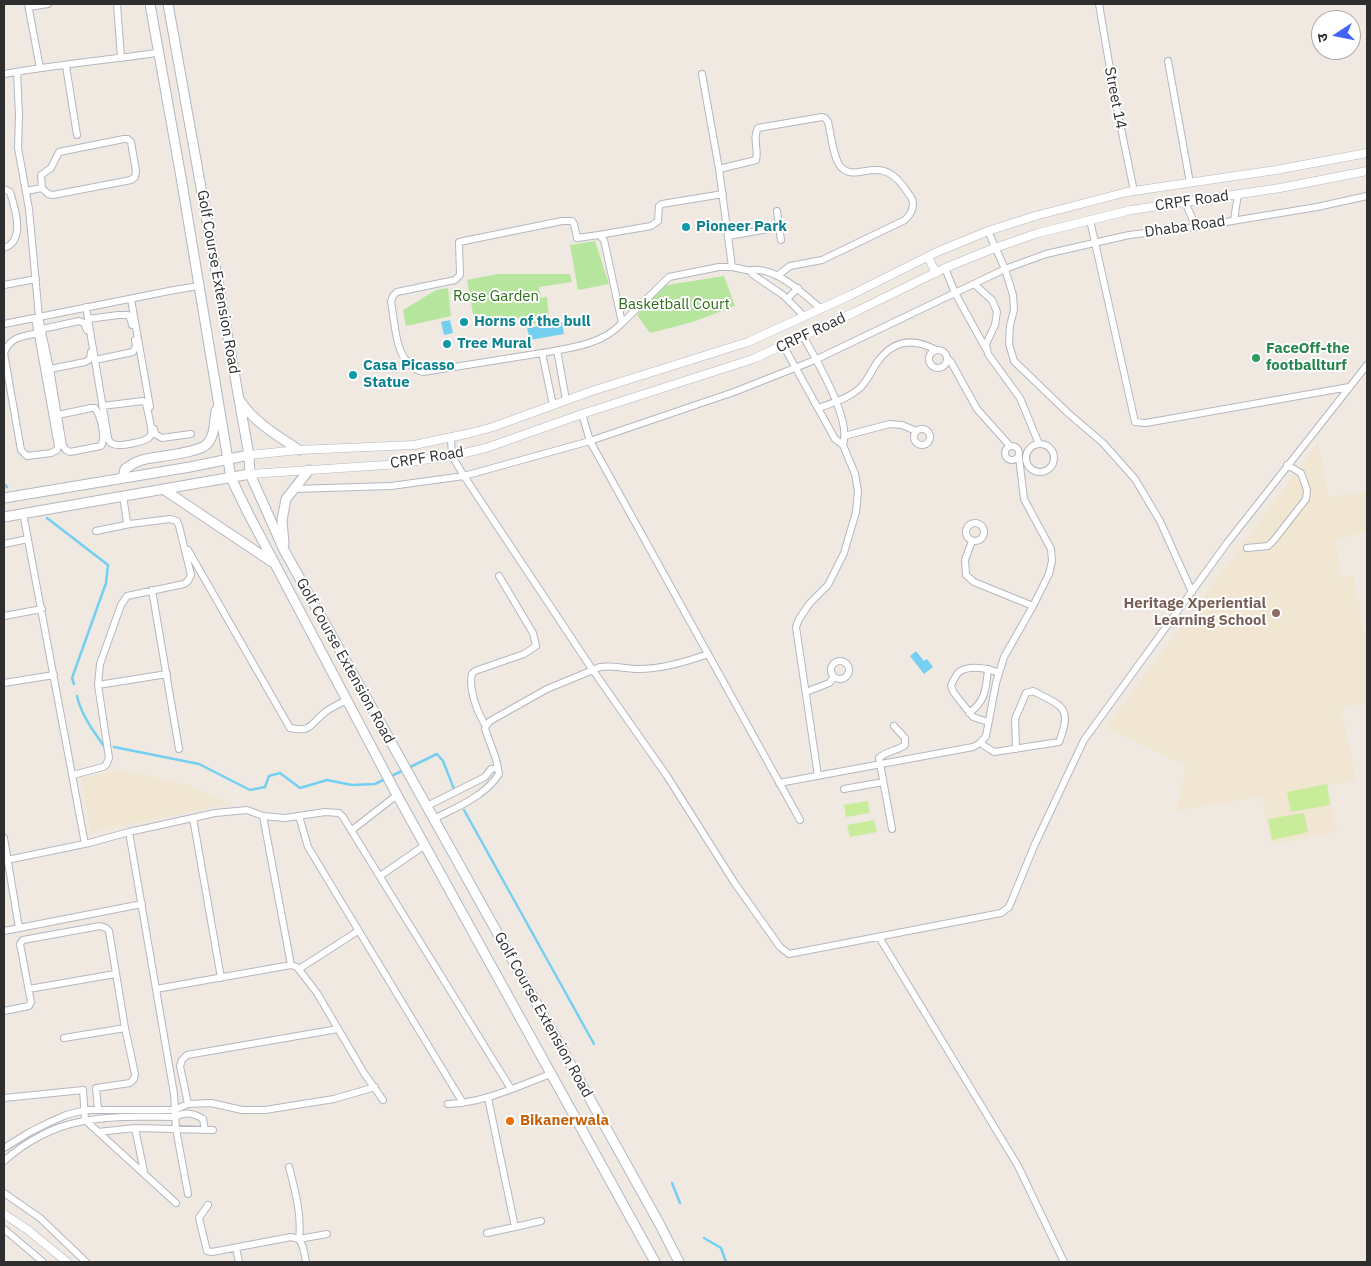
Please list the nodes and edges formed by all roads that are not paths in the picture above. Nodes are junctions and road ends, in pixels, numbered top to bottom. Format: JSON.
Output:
{"nodes":[{"id":1,"x":48,"y":4,"type":"edge"},
{"id":2,"x":117,"y":4,"type":"edge"},
{"id":3,"x":150,"y":4,"type":"edge"},
{"id":4,"x":168,"y":4,"type":"edge"},
{"id":5,"x":1099,"y":4,"type":"edge"},
{"id":6,"x":29,"y":5,"type":"edge"},
{"id":7,"x":158,"y":53,"type":"junction"},
{"id":8,"x":120,"y":58,"type":"junction"},
{"id":9,"x":1168,"y":61,"type":"dead end"},
{"id":10,"x":66,"y":66,"type":"junction"},
{"id":11,"x":40,"y":68,"type":"junction"},
{"id":12,"x":17,"y":72,"type":"junction"},
{"id":13,"x":4,"y":74,"type":"edge"},
{"id":14,"x":702,"y":74,"type":"dead end"},
{"id":15,"x":77,"y":135,"type":"dead end"},
{"id":16,"x":1367,"y":153,"type":"edge"},
{"id":17,"x":719,"y":168,"type":"junction"},
{"id":18,"x":1367,"y":171,"type":"edge"},
{"id":19,"x":1190,"y":183,"type":"junction"},
{"id":20,"x":42,"y":188,"type":"junction"},
{"id":21,"x":4,"y":189,"type":"edge"},
{"id":22,"x":26,"y":191,"type":"junction"},
{"id":23,"x":1134,"y":191,"type":"junction"},
{"id":24,"x":723,"y":194,"type":"junction"},
{"id":25,"x":1238,"y":194,"type":"junction"},
{"id":26,"x":1367,"y":196,"type":"edge"},
{"id":27,"x":1185,"y":202,"type":"junction"},
{"id":28,"x":28,"y":209,"type":"junction"},
{"id":29,"x":16,"y":211,"type":"junction"},
{"id":30,"x":777,"y":211,"type":"dead end"},
{"id":31,"x":1090,"y":220,"type":"junction"},
{"id":32,"x":1234,"y":220,"type":"junction"},
{"id":33,"x":779,"y":227,"type":"junction"},
{"id":34,"x":1196,"y":227,"type":"junction"},
{"id":35,"x":988,"y":231,"type":"junction"},
{"id":36,"x":599,"y":235,"type":"junction"},
{"id":37,"x":729,"y":236,"type":"junction"},
{"id":38,"x":781,"y":240,"type":"dead end"},
{"id":39,"x":1095,"y":242,"type":"junction"},
{"id":40,"x":4,"y":248,"type":"edge"},
{"id":41,"x":996,"y":248,"type":"junction"},
{"id":42,"x":928,"y":257,"type":"junction"},
{"id":43,"x":732,"y":267,"type":"junction"},
{"id":44,"x":945,"y":268,"type":"junction"},
{"id":45,"x":1005,"y":269,"type":"junction"},
{"id":46,"x":751,"y":271,"type":"junction"},
{"id":47,"x":936,"y":273,"type":"junction"},
{"id":48,"x":777,"y":276,"type":"junction"},
{"id":49,"x":36,"y":279,"type":"junction"},
{"id":50,"x":974,"y":284,"type":"junction"},
{"id":51,"x":4,"y":285,"type":"edge"},
{"id":52,"x":199,"y":286,"type":"junction"},
{"id":53,"x":798,"y":288,"type":"junction"},
{"id":54,"x":955,"y":293,"type":"junction"},
{"id":55,"x":787,"y":298,"type":"junction"},
{"id":56,"x":132,"y":299,"type":"junction"},
{"id":57,"x":86,"y":307,"type":"junction"},
{"id":58,"x":821,"y":309,"type":"junction"},
{"id":59,"x":804,"y":316,"type":"junction"},
{"id":60,"x":37,"y":317,"type":"junction"},
{"id":61,"x":88,"y":319,"type":"junction"},
{"id":62,"x":622,"y":322,"type":"junction"},
{"id":63,"x":4,"y":324,"type":"edge"},
{"id":64,"x":40,"y":331,"type":"junction"},
{"id":65,"x":803,"y":336,"type":"junction"},
{"id":66,"x":783,"y":345,"type":"junction"},
{"id":67,"x":986,"y":349,"type":"junction"},
{"id":68,"x":557,"y":350,"type":"junction"},
{"id":69,"x":936,"y":350,"type":"junction"},
{"id":70,"x":542,"y":353,"type":"junction"},
{"id":71,"x":946,"y":358,"type":"junction"},
{"id":72,"x":95,"y":360,"type":"junction"},
{"id":73,"x":815,"y":360,"type":"junction"},
{"id":74,"x":1367,"y":364,"type":"edge"},
{"id":75,"x":796,"y":368,"type":"junction"},
{"id":76,"x":50,"y":369,"type":"junction"},
{"id":77,"x":1349,"y":387,"type":"junction"},
{"id":78,"x":238,"y":398,"type":"junction"},
{"id":79,"x":566,"y":400,"type":"junction"},
{"id":80,"x":835,"y":401,"type":"junction"},
{"id":81,"x":553,"y":405,"type":"junction"},
{"id":82,"x":102,"y":406,"type":"junction"},
{"id":83,"x":219,"y":406,"type":"junction"},
{"id":84,"x":819,"y":408,"type":"junction"},
{"id":85,"x":582,"y":414,"type":"junction"},
{"id":86,"x":58,"y":415,"type":"junction"},
{"id":87,"x":916,"y":432,"type":"dead end"},
{"id":88,"x":191,"y":434,"type":"dead end"},
{"id":89,"x":844,"y":436,"type":"junction"},
{"id":90,"x":451,"y":438,"type":"junction"},
{"id":91,"x":590,"y":441,"type":"junction"},
{"id":92,"x":1039,"y":444,"type":"junction"},
{"id":93,"x":843,"y":445,"type":"junction"},
{"id":94,"x":1010,"y":446,"type":"junction"},
{"id":95,"x":299,"y":450,"type":"junction"},
{"id":96,"x":249,"y":454,"type":"junction"},
{"id":97,"x":452,"y":456,"type":"junction"},
{"id":98,"x":1019,"y":457,"type":"junction"},
{"id":99,"x":229,"y":458,"type":"junction"},
{"id":100,"x":1287,"y":465,"type":"junction"},
{"id":101,"x":309,"y":470,"type":"junction"},
{"id":102,"x":250,"y":474,"type":"junction"},
{"id":103,"x":464,"y":476,"type":"junction"},
{"id":104,"x":123,"y":478,"type":"junction"},
{"id":105,"x":231,"y":478,"type":"junction"},
{"id":106,"x":163,"y":489,"type":"junction"},
{"id":107,"x":294,"y":489,"type":"junction"},
{"id":108,"x":123,"y":496,"type":"junction"},
{"id":109,"x":4,"y":498,"type":"edge"},
{"id":110,"x":23,"y":513,"type":"junction"},
{"id":111,"x":4,"y":517,"type":"edge"},
{"id":112,"x":130,"y":524,"type":"junction"},
{"id":113,"x":96,"y":532,"type":"dead end"},
{"id":114,"x":28,"y":540,"type":"junction"},
{"id":115,"x":972,"y":540,"type":"dead end"},
{"id":116,"x":183,"y":543,"type":"junction"},
{"id":117,"x":4,"y":544,"type":"edge"},
{"id":118,"x":1247,"y":548,"type":"dead end"},
{"id":119,"x":284,"y":550,"type":"junction"},
{"id":120,"x":275,"y":563,"type":"junction"},
{"id":121,"x":499,"y":576,"type":"dead end"},
{"id":122,"x":152,"y":590,"type":"junction"},
{"id":123,"x":1192,"y":592,"type":"junction"},
{"id":124,"x":1033,"y":606,"type":"junction"},
{"id":125,"x":42,"y":609,"type":"junction"},
{"id":126,"x":4,"y":616,"type":"edge"},
{"id":127,"x":708,"y":654,"type":"junction"},
{"id":128,"x":344,"y":659,"type":"junction"},
{"id":129,"x":330,"y":668,"type":"junction"},
{"id":130,"x":592,"y":669,"type":"junction"},
{"id":131,"x":988,"y":669,"type":"junction"},
{"id":132,"x":998,"y":673,"type":"junction"},
{"id":133,"x":167,"y":674,"type":"junction"},
{"id":134,"x":54,"y":675,"type":"junction"},
{"id":135,"x":834,"y":677,"type":"dead end"},
{"id":136,"x":4,"y":683,"type":"edge"},
{"id":137,"x":98,"y":685,"type":"junction"},
{"id":138,"x":806,"y":692,"type":"junction"},
{"id":139,"x":347,"y":700,"type":"junction"},
{"id":140,"x":969,"y":713,"type":"junction"},
{"id":141,"x":988,"y":722,"type":"junction"},
{"id":142,"x":486,"y":726,"type":"junction"},
{"id":143,"x":894,"y":726,"type":"dead end"},
{"id":144,"x":980,"y":743,"type":"junction"},
{"id":145,"x":179,"y":748,"type":"dead end"},
{"id":146,"x":1016,"y":749,"type":"junction"},
{"id":147,"x":880,"y":764,"type":"junction"},
{"id":148,"x":497,"y":768,"type":"junction"},
{"id":149,"x":73,"y":775,"type":"junction"},
{"id":150,"x":818,"y":776,"type":"junction"},
{"id":151,"x":883,"y":782,"type":"junction"},
{"id":152,"x":779,"y":783,"type":"junction"},
{"id":153,"x":844,"y":789,"type":"dead end"},
{"id":154,"x":397,"y":795,"type":"junction"},
{"id":155,"x":427,"y":806,"type":"junction"},
{"id":156,"x":263,"y":816,"type":"junction"},
{"id":157,"x":299,"y":816,"type":"junction"},
{"id":158,"x":193,"y":818,"type":"junction"},
{"id":159,"x":434,"y":819,"type":"junction"},
{"id":160,"x":800,"y":820,"type":"dead end"},
{"id":161,"x":892,"y":829,"type":"dead end"},
{"id":162,"x":352,"y":830,"type":"junction"},
{"id":163,"x":129,"y":832,"type":"junction"},
{"id":164,"x":4,"y":838,"type":"edge"},
{"id":165,"x":86,"y":844,"type":"junction"},
{"id":166,"x":425,"y":845,"type":"junction"},
{"id":167,"x":8,"y":860,"type":"junction"},
{"id":168,"x":380,"y":876,"type":"junction"},
{"id":169,"x":142,"y":904,"type":"junction"},
{"id":170,"x":19,"y":928,"type":"junction"},
{"id":171,"x":4,"y":931,"type":"edge"},
{"id":172,"x":358,"y":931,"type":"junction"},
{"id":173,"x":878,"y":937,"type":"junction"},
{"id":174,"x":291,"y":965,"type":"junction"},
{"id":175,"x":299,"y":968,"type":"junction"},
{"id":176,"x":115,"y":974,"type":"junction"},
{"id":177,"x":221,"y":978,"type":"junction"},
{"id":178,"x":29,"y":989,"type":"junction"},
{"id":179,"x":156,"y":989,"type":"junction"},
{"id":180,"x":4,"y":1011,"type":"edge"},
{"id":181,"x":125,"y":1028,"type":"junction"},
{"id":182,"x":338,"y":1029,"type":"junction"},
{"id":183,"x":64,"y":1038,"type":"dead end"},
{"id":184,"x":551,"y":1074,"type":"junction"},
{"id":185,"x":375,"y":1087,"type":"junction"},
{"id":186,"x":96,"y":1088,"type":"junction"},
{"id":187,"x":511,"y":1089,"type":"junction"},
{"id":188,"x":84,"y":1090,"type":"junction"},
{"id":189,"x":4,"y":1098,"type":"edge"},
{"id":190,"x":488,"y":1098,"type":"junction"},
{"id":191,"x":384,"y":1100,"type":"dead end"},
{"id":192,"x":463,"y":1103,"type":"junction"},
{"id":193,"x":188,"y":1104,"type":"junction"},
{"id":194,"x":448,"y":1104,"type":"dead end"},
{"id":195,"x":98,"y":1109,"type":"junction"},
{"id":196,"x":85,"y":1110,"type":"junction"},
{"id":197,"x":175,"y":1113,"type":"junction"},
{"id":198,"x":85,"y":1120,"type":"junction"},
{"id":199,"x":135,"y":1128,"type":"junction"},
{"id":200,"x":176,"y":1129,"type":"junction"},
{"id":201,"x":205,"y":1130,"type":"junction"},
{"id":202,"x":212,"y":1130,"type":"dead end"},
{"id":203,"x":98,"y":1132,"type":"junction"},
{"id":204,"x":4,"y":1148,"type":"edge"},
{"id":205,"x":4,"y":1161,"type":"edge"},
{"id":206,"x":289,"y":1167,"type":"dead end"},
{"id":207,"x":144,"y":1172,"type":"junction"},
{"id":208,"x":4,"y":1193,"type":"edge"},
{"id":209,"x":188,"y":1194,"type":"dead end"},
{"id":210,"x":176,"y":1203,"type":"dead end"},
{"id":211,"x":208,"y":1205,"type":"dead end"},
{"id":212,"x":4,"y":1214,"type":"edge"},
{"id":213,"x":542,"y":1221,"type":"dead end"},
{"id":214,"x":515,"y":1226,"type":"junction"},
{"id":215,"x":4,"y":1230,"type":"edge"},
{"id":216,"x":487,"y":1233,"type":"dead end"},
{"id":217,"x":327,"y":1234,"type":"dead end"},
{"id":218,"x":300,"y":1239,"type":"junction"},
{"id":219,"x":236,"y":1248,"type":"junction"},
{"id":220,"x":43,"y":1262,"type":"edge"},
{"id":221,"x":67,"y":1262,"type":"edge"},
{"id":222,"x":86,"y":1262,"type":"edge"},
{"id":223,"x":239,"y":1262,"type":"edge"},
{"id":224,"x":306,"y":1262,"type":"edge"},
{"id":225,"x":655,"y":1262,"type":"edge"},
{"id":226,"x":679,"y":1262,"type":"edge"},
{"id":227,"x":1064,"y":1262,"type":"edge"}],
"edges":[{"from":1,"to":6,"type":"street"},
{"from":2,"to":8,"type":"street"},
{"from":3,"to":7,"type":"main road","name":"Golf Course Extension Road"},
{"from":4,"to":78,"type":"main road","name":"Golf Course Extension Road"},
{"from":5,"to":23,"type":"street","name":"Street 14"},
{"from":6,"to":11,"type":"street"},
{"from":7,"to":8,"type":"street"},
{"from":7,"to":52,"type":"main road","name":"Golf Course Extension Road"},
{"from":8,"to":10,"type":"street"},
{"from":9,"to":19,"type":"street"},
{"from":10,"to":11,"type":"street"},
{"from":10,"to":15,"type":"street"},
{"from":11,"to":12,"type":"street"},
{"from":12,"to":13,"type":"street"},
{"from":12,"to":22,"type":"street"},
{"from":14,"to":17,"type":"street"},
{"from":16,"to":19,"type":"street"},
{"from":17,"to":24,"type":"street"},
{"from":17,"to":48,"type":"street"},
{"from":18,"to":25,"type":"street","name":"CRPF Road"},
{"from":19,"to":23,"type":"street"},
{"from":20,"to":20,"type":"street"},
{"from":20,"to":22,"type":"street"},
{"from":21,"to":29,"type":"street"},
{"from":22,"to":28,"type":"street"},
{"from":23,"to":35,"type":"street"},
{"from":24,"to":36,"type":"street"},
{"from":24,"to":37,"type":"street"},
{"from":25,"to":27,"type":"street","name":"CRPF Road"},
{"from":25,"to":32,"type":"street"},
{"from":26,"to":32,"type":"street","name":"Dhaba Road"},
{"from":27,"to":31,"type":"street","name":"CRPF Road"},
{"from":27,"to":34,"type":"street"},
{"from":28,"to":29,"type":"street"},
{"from":28,"to":49,"type":"street"},
{"from":29,"to":40,"type":"street"},
{"from":30,"to":33,"type":"street"},
{"from":31,"to":39,"type":"street"},
{"from":31,"to":41,"type":"street","name":"CRPF Road"},
{"from":32,"to":34,"type":"street","name":"Dhaba Road"},
{"from":33,"to":37,"type":"street"},
{"from":33,"to":38,"type":"street"},
{"from":34,"to":39,"type":"street","name":"Dhaba Road"},
{"from":35,"to":41,"type":"street"},
{"from":35,"to":42,"type":"street"},
{"from":36,"to":62,"type":"street"},
{"from":36,"to":70,"type":"street"},
{"from":37,"to":43,"type":"street"},
{"from":39,"to":45,"type":"street","name":"Dhaba Road"},
{"from":39,"to":77,"type":"street"},
{"from":41,"to":44,"type":"street","name":"CRPF Road"},
{"from":41,"to":45,"type":"street"},
{"from":42,"to":47,"type":"street"},
{"from":42,"to":58,"type":"street"},
{"from":43,"to":46,"type":"street"},
{"from":43,"to":62,"type":"street"},
{"from":44,"to":47,"type":"street","name":"CRPF Road"},
{"from":44,"to":54,"type":"street"},
{"from":45,"to":50,"type":"street","name":"Dhaba Road"},
{"from":45,"to":123,"type":"street"},
{"from":46,"to":48,"type":"street"},
{"from":46,"to":55,"type":"street"},
{"from":47,"to":65,"type":"street","name":"CRPF Road"},
{"from":48,"to":53,"type":"street"},
{"from":49,"to":51,"type":"street"},
{"from":49,"to":60,"type":"street"},
{"from":50,"to":54,"type":"street","name":"Dhaba Road"},
{"from":50,"to":67,"type":"street"},
{"from":52,"to":56,"type":"street"},
{"from":52,"to":83,"type":"main road","name":"Golf Course Extension Road"},
{"from":53,"to":55,"type":"street"},
{"from":53,"to":58,"type":"street"},
{"from":54,"to":67,"type":"street"},
{"from":54,"to":73,"type":"street","name":"Dhaba Road"},
{"from":55,"to":59,"type":"street"},
{"from":56,"to":57,"type":"street"},
{"from":56,"to":88,"type":"street"},
{"from":57,"to":60,"type":"street"},
{"from":57,"to":61,"type":"street"},
{"from":58,"to":59,"type":"street"},
{"from":59,"to":79,"type":"street"},
{"from":60,"to":63,"type":"street"},
{"from":60,"to":64,"type":"street"},
{"from":61,"to":72,"type":"street"},
{"from":61,"to":72,"type":"street"},
{"from":62,"to":68,"type":"street"},
{"from":64,"to":64,"type":"street"},
{"from":64,"to":76,"type":"street"},
{"from":64,"to":76,"type":"street"},
{"from":65,"to":66,"type":"street","name":"CRPF Road"},
{"from":65,"to":73,"type":"street"},
{"from":66,"to":75,"type":"street"},
{"from":66,"to":85,"type":"street","name":"CRPF Road"},
{"from":67,"to":92,"type":"street"},
{"from":68,"to":70,"type":"street"},
{"from":68,"to":79,"type":"street"},
{"from":69,"to":71,"type":"street"},
{"from":69,"to":71,"type":"street"},
{"from":69,"to":80,"type":"street"},
{"from":70,"to":81,"type":"street"},
{"from":71,"to":94,"type":"street"},
{"from":72,"to":82,"type":"street"},
{"from":73,"to":75,"type":"street","name":"Dhaba Road"},
{"from":73,"to":80,"type":"street"},
{"from":74,"to":77,"type":"street"},
{"from":75,"to":84,"type":"street"},
{"from":75,"to":91,"type":"street","name":"Dhaba Road"},
{"from":76,"to":86,"type":"street"},
{"from":77,"to":100,"type":"street"},
{"from":78,"to":95,"type":"main road"},
{"from":78,"to":96,"type":"main road","name":"Golf Course Extension Road"},
{"from":79,"to":81,"type":"street"},
{"from":80,"to":84,"type":"street"},
{"from":80,"to":89,"type":"street"},
{"from":81,"to":90,"type":"street"},
{"from":82,"to":82,"type":"street"},
{"from":83,"to":99,"type":"main road","name":"Golf Course Extension Road"},
{"from":83,"to":104,"type":"main road"},
{"from":84,"to":93,"type":"street"},
{"from":85,"to":91,"type":"street"},
{"from":85,"to":97,"type":"street","name":"CRPF Road"},
{"from":86,"to":86,"type":"street"},
{"from":87,"to":89,"type":"street"},
{"from":89,"to":93,"type":"street"},
{"from":90,"to":95,"type":"street"},
{"from":90,"to":97,"type":"street"},
{"from":91,"to":103,"type":"street","name":"Dhaba Road"},
{"from":91,"to":127,"type":"street"},
{"from":92,"to":92,"type":"street"},
{"from":93,"to":138,"type":"street"},
{"from":94,"to":98,"type":"street"},
{"from":94,"to":98,"type":"street"},
{"from":95,"to":96,"type":"street"},
{"from":96,"to":99,"type":"main road"},
{"from":96,"to":102,"type":"main road","name":"Golf Course Extension Road"},
{"from":97,"to":101,"type":"street","name":"CRPF Road"},
{"from":97,"to":103,"type":"street"},
{"from":98,"to":124,"type":"street"},
{"from":99,"to":104,"type":"main road"},
{"from":99,"to":105,"type":"main road","name":"Golf Course Extension Road"},
{"from":100,"to":118,"type":"street"},
{"from":100,"to":123,"type":"street"},
{"from":101,"to":102,"type":"street","name":"CRPF Road"},
{"from":101,"to":107,"type":"main road"},
{"from":102,"to":105,"type":"main road"},
{"from":102,"to":119,"type":"main road","name":"Golf Course Extension Road"},
{"from":103,"to":107,"type":"street","name":"Dhaba Road"},
{"from":103,"to":130,"type":"street"},
{"from":104,"to":109,"type":"main road"},
{"from":105,"to":106,"type":"main road"},
{"from":105,"to":120,"type":"main road","name":"Golf Course Extension Road"},
{"from":106,"to":108,"type":"main road"},
{"from":106,"to":120,"type":"main road"},
{"from":107,"to":119,"type":"main road"},
{"from":108,"to":110,"type":"main road"},
{"from":108,"to":112,"type":"street"},
{"from":110,"to":111,"type":"main road"},
{"from":110,"to":114,"type":"street"},
{"from":112,"to":113,"type":"street"},
{"from":112,"to":116,"type":"street"},
{"from":114,"to":117,"type":"street"},
{"from":114,"to":125,"type":"street"},
{"from":115,"to":124,"type":"street"},
{"from":116,"to":122,"type":"street"},
{"from":116,"to":139,"type":"street"},
{"from":119,"to":128,"type":"main road","name":"Golf Course Extension Road"},
{"from":120,"to":129,"type":"main road","name":"Golf Course Extension Road"},
{"from":121,"to":142,"type":"street"},
{"from":122,"to":133,"type":"street"},
{"from":122,"to":137,"type":"street"},
{"from":123,"to":173,"type":"street"},
{"from":124,"to":132,"type":"street"},
{"from":125,"to":126,"type":"street"},
{"from":125,"to":134,"type":"street"},
{"from":127,"to":130,"type":"street"},
{"from":127,"to":152,"type":"street"},
{"from":128,"to":129,"type":"main road"},
{"from":128,"to":155,"type":"main road","name":"Golf Course Extension Road"},
{"from":129,"to":139,"type":"main road","name":"Golf Course Extension Road"},
{"from":130,"to":142,"type":"street"},
{"from":130,"to":173,"type":"street"},
{"from":131,"to":132,"type":"street"},
{"from":131,"to":140,"type":"street"},
{"from":131,"to":140,"type":"street"},
{"from":132,"to":141,"type":"street"},
{"from":133,"to":137,"type":"street"},
{"from":133,"to":145,"type":"street"},
{"from":134,"to":136,"type":"street"},
{"from":134,"to":149,"type":"street"},
{"from":135,"to":138,"type":"street"},
{"from":137,"to":149,"type":"street"},
{"from":138,"to":150,"type":"street"},
{"from":139,"to":154,"type":"main road","name":"Golf Course Extension Road"},
{"from":140,"to":141,"type":"street"},
{"from":141,"to":144,"type":"street"},
{"from":142,"to":148,"type":"street"},
{"from":143,"to":147,"type":"street"},
{"from":144,"to":146,"type":"street"},
{"from":144,"to":147,"type":"street"},
{"from":146,"to":146,"type":"street"},
{"from":147,"to":150,"type":"street"},
{"from":147,"to":151,"type":"street"},
{"from":148,"to":155,"type":"street"},
{"from":148,"to":159,"type":"street"},
{"from":149,"to":165,"type":"street"},
{"from":150,"to":152,"type":"street"},
{"from":151,"to":153,"type":"street"},
{"from":151,"to":161,"type":"street"},
{"from":152,"to":160,"type":"street"},
{"from":154,"to":162,"type":"street"},
{"from":154,"to":166,"type":"main road","name":"Golf Course Extension Road"},
{"from":155,"to":159,"type":"main road","name":"Golf Course Extension Road"},
{"from":156,"to":157,"type":"street"},
{"from":156,"to":158,"type":"street"},
{"from":156,"to":174,"type":"street"},
{"from":157,"to":162,"type":"street"},
{"from":157,"to":172,"type":"street"},
{"from":158,"to":163,"type":"street"},
{"from":158,"to":177,"type":"street"},
{"from":159,"to":226,"type":"main road","name":"Golf Course Extension Road"},
{"from":162,"to":168,"type":"street"},
{"from":163,"to":165,"type":"street"},
{"from":163,"to":169,"type":"street"},
{"from":164,"to":167,"type":"street"},
{"from":165,"to":167,"type":"street"},
{"from":166,"to":168,"type":"street"},
{"from":166,"to":184,"type":"main road","name":"Golf Course Extension Road"},
{"from":167,"to":170,"type":"street"},
{"from":168,"to":187,"type":"street"},
{"from":169,"to":170,"type":"street"},
{"from":169,"to":179,"type":"street"},
{"from":170,"to":171,"type":"street"},
{"from":172,"to":175,"type":"street"},
{"from":172,"to":192,"type":"street"},
{"from":173,"to":227,"type":"street"},
{"from":174,"to":175,"type":"street"},
{"from":174,"to":177,"type":"street"},
{"from":175,"to":182,"type":"street"},
{"from":176,"to":178,"type":"street"},
{"from":176,"to":178,"type":"street"},
{"from":176,"to":181,"type":"street"},
{"from":177,"to":179,"type":"street"},
{"from":178,"to":180,"type":"street"},
{"from":179,"to":197,"type":"street"},
{"from":181,"to":183,"type":"street"},
{"from":181,"to":186,"type":"street"},
{"from":182,"to":185,"type":"street"},
{"from":182,"to":193,"type":"street"},
{"from":184,"to":187,"type":"street"},
{"from":184,"to":225,"type":"main road","name":"Golf Course Extension Road"},
{"from":185,"to":191,"type":"street"},
{"from":185,"to":193,"type":"street"},
{"from":186,"to":188,"type":"street"},
{"from":186,"to":195,"type":"street"},
{"from":187,"to":190,"type":"street"},
{"from":188,"to":189,"type":"street"},
{"from":188,"to":196,"type":"street"},
{"from":190,"to":192,"type":"street"},
{"from":190,"to":214,"type":"street"},
{"from":192,"to":194,"type":"street"},
{"from":193,"to":197,"type":"street"},
{"from":195,"to":196,"type":"street"},
{"from":195,"to":197,"type":"street"},
{"from":196,"to":198,"type":"street"},
{"from":196,"to":204,"type":"street"},
{"from":197,"to":198,"type":"street"},
{"from":197,"to":200,"type":"street"},
{"from":197,"to":201,"type":"street"},
{"from":198,"to":203,"type":"street"},
{"from":198,"to":205,"type":"street"},
{"from":199,"to":200,"type":"street"},
{"from":199,"to":203,"type":"street"},
{"from":199,"to":207,"type":"street"},
{"from":200,"to":201,"type":"street"},
{"from":200,"to":209,"type":"street"},
{"from":201,"to":202,"type":"street"},
{"from":203,"to":207,"type":"street"},
{"from":206,"to":218,"type":"street"},
{"from":207,"to":210,"type":"street"},
{"from":208,"to":222,"type":"street"},
{"from":211,"to":219,"type":"street"},
{"from":212,"to":221,"type":"street"},
{"from":213,"to":214,"type":"street"},
{"from":214,"to":216,"type":"street"},
{"from":215,"to":220,"type":"street"},
{"from":217,"to":218,"type":"street"},
{"from":218,"to":219,"type":"street"},
{"from":218,"to":224,"type":"street"},
{"from":219,"to":223,"type":"street"}]}
